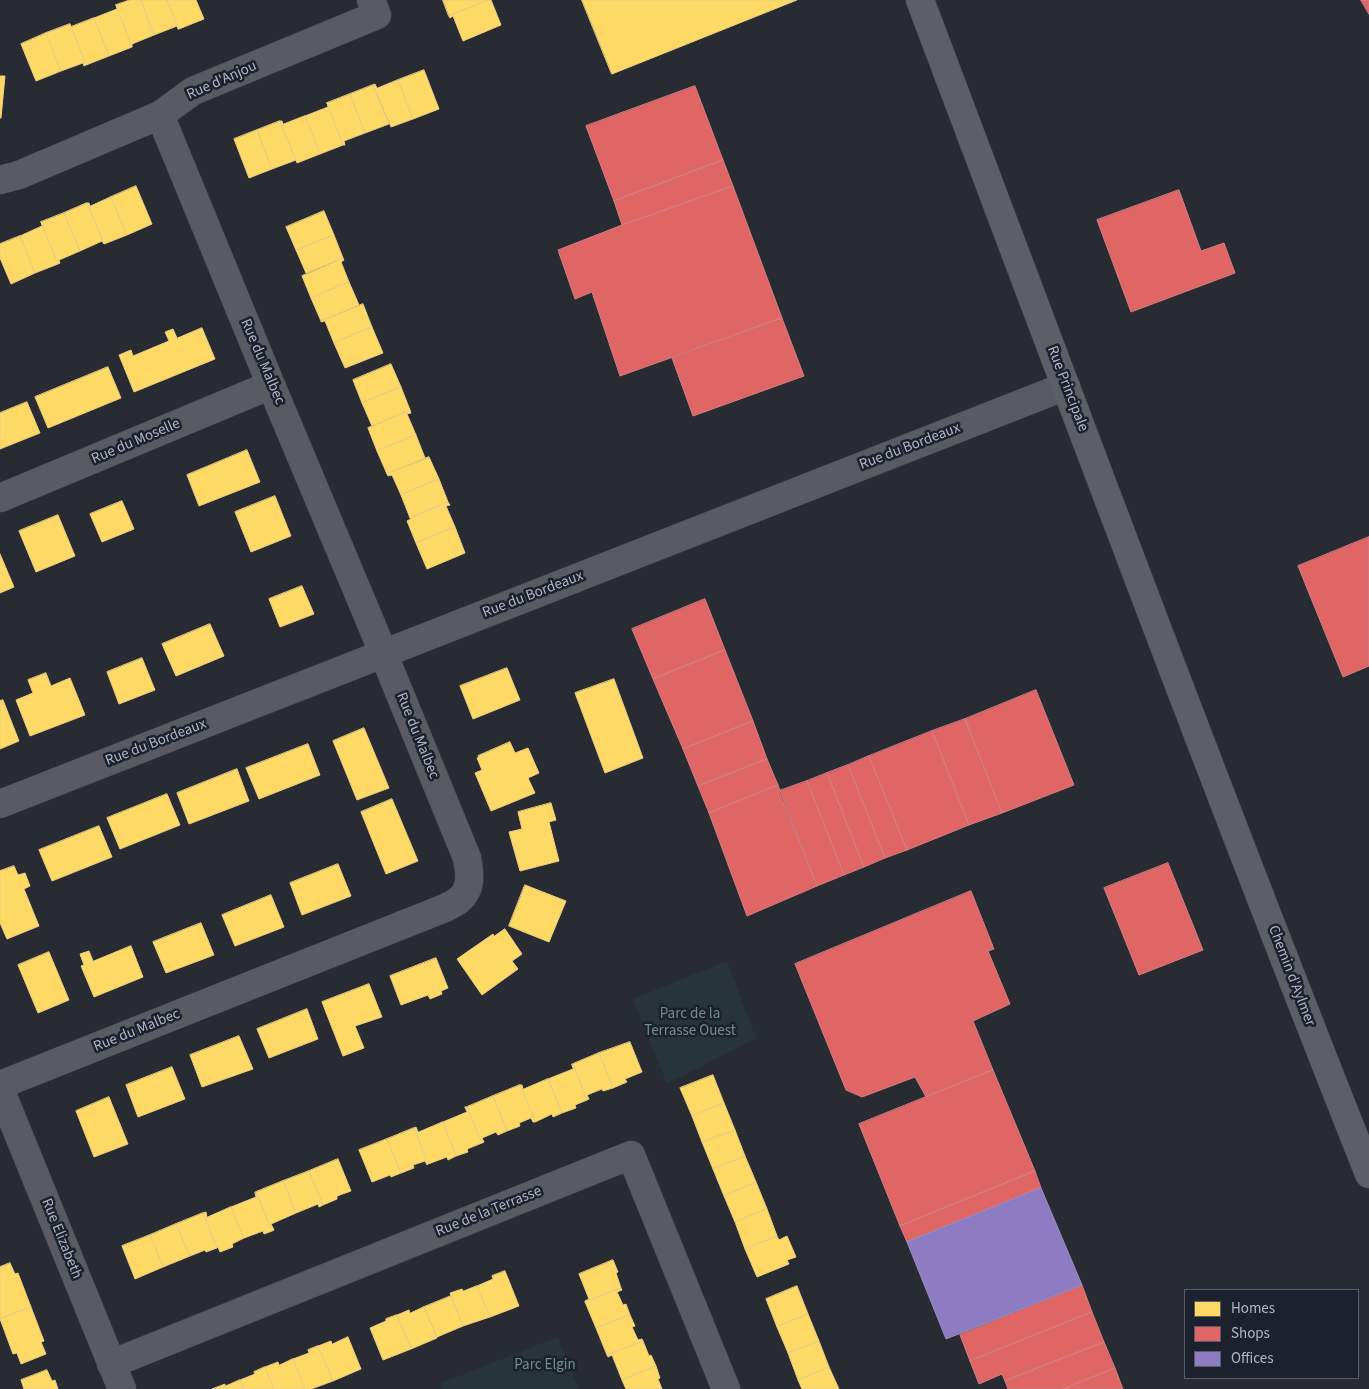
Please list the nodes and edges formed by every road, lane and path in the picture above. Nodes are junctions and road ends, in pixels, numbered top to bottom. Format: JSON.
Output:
{"nodes":[{"id":1,"x":371,"y":0,"type":"edge"},
{"id":2,"x":920,"y":0,"type":"edge"},
{"id":3,"x":160,"y":115,"type":"junction"},
{"id":4,"x":0,"y":180,"type":"edge"},
{"id":5,"x":271,"y":386,"type":"junction"},
{"id":6,"x":1066,"y":386,"type":"junction"},
{"id":7,"x":0,"y":498,"type":"edge"},
{"id":8,"x":384,"y":654,"type":"junction"},
{"id":9,"x":1214,"y":778,"type":"joint"},
{"id":10,"x":0,"y":804,"type":"edge"},
{"id":11,"x":0,"y":1087,"type":"edge"},
{"id":12,"x":1369,"y":1174,"type":"edge"},
{"id":13,"x":112,"y":1364,"type":"junction"},
{"id":14,"x":122,"y":1389,"type":"edge"},
{"id":15,"x":726,"y":1389,"type":"edge"}],
"edges":[{"from":1,"to":3,"type":"street","name":"Rue d'Anjou"},
{"from":2,"to":6,"type":"main road","name":"Rue Principale"},
{"from":3,"to":4,"type":"street","name":"Rue d'Anjou"},
{"from":3,"to":5,"type":"street","name":"Rue du Malbec"},
{"from":5,"to":7,"type":"street","name":"Rue du Moselle"},
{"from":5,"to":8,"type":"street","name":"Rue du Malbec"},
{"from":6,"to":8,"type":"street","name":"Rue du Bordeaux"},
{"from":6,"to":9,"type":"main road","name":"Rue Principale"},
{"from":8,"to":10,"type":"street","name":"Rue du Bordeaux"},
{"from":8,"to":11,"type":"street","name":"Rue du Malbec"},
{"from":9,"to":12,"type":"main road","name":"Chemin d'Aylmer"},
{"from":11,"to":13,"type":"street","name":"Rue Elizabeth"},
{"from":13,"to":14,"type":"street","name":"Rue Elizabeth"},
{"from":13,"to":15,"type":"street","name":"Rue de la Terrasse"}]}
